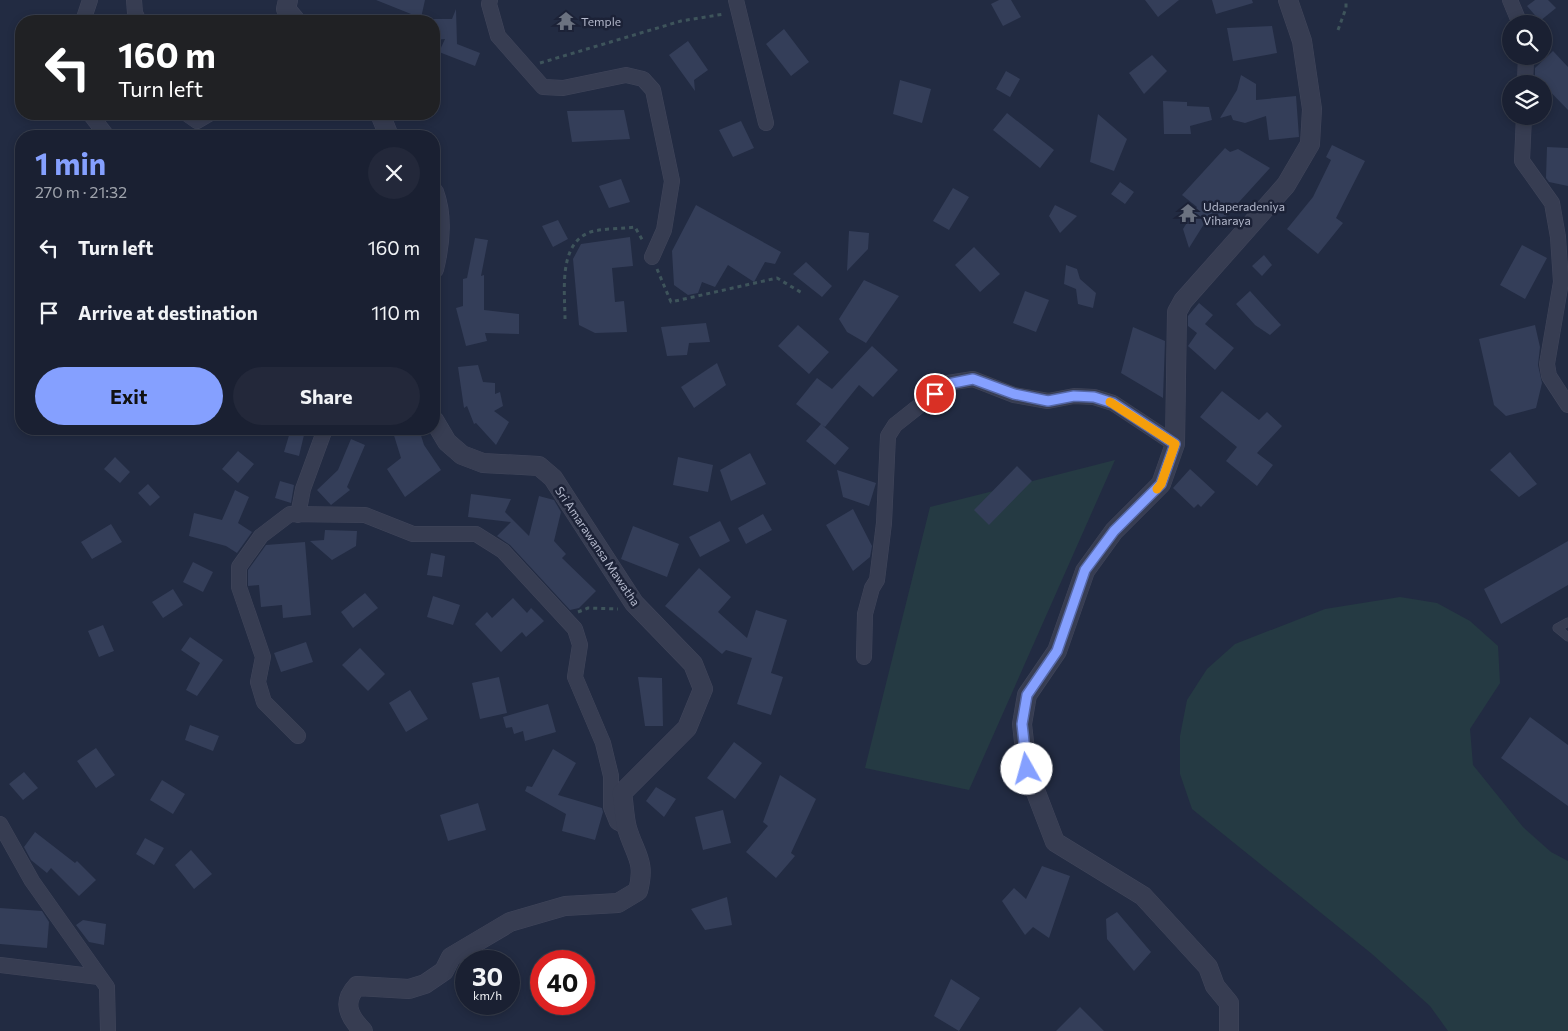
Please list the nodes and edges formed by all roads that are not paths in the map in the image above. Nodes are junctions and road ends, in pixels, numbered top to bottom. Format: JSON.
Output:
{"nodes":[{"id":1,"x":90,"y":0,"type":"edge"},
{"id":2,"x":134,"y":0,"type":"edge"},
{"id":3,"x":288,"y":0,"type":"edge"},
{"id":4,"x":490,"y":0,"type":"edge"},
{"id":5,"x":1288,"y":0,"type":"edge"},
{"id":6,"x":1510,"y":0,"type":"edge"},
{"id":7,"x":738,"y":6,"type":"edge"},
{"id":8,"x":85,"y":15,"type":"edge"},
{"id":9,"x":136,"y":15,"type":"edge"},
{"id":10,"x":291,"y":15,"type":"edge"},
{"id":11,"x":1516,"y":15,"type":"edge"},
{"id":12,"x":95,"y":120,"type":"edge"},
{"id":13,"x":766,"y":123,"type":"dead end"},
{"id":14,"x":1524,"y":125,"type":"edge"},
{"id":15,"x":102,"y":130,"type":"edge"},
{"id":16,"x":652,"y":257,"type":"road end"},
{"id":17,"x":1568,"y":405,"type":"edge"},
{"id":18,"x":440,"y":430,"type":"edge"},
{"id":19,"x":323,"y":435,"type":"edge"},
{"id":20,"x":1175,"y":444,"type":"junction"},
{"id":21,"x":298,"y":515,"type":"junction"},
{"id":22,"x":1568,"y":622,"type":"edge"},
{"id":23,"x":1568,"y":637,"type":"edge"},
{"id":24,"x":864,"y":657,"type":"dead end"},
{"id":25,"x":298,"y":736,"type":"dead end"},
{"id":26,"x":0,"y":824,"type":"edge"},
{"id":27,"x":627,"y":828,"type":"junction"},
{"id":28,"x":0,"y":965,"type":"edge"},
{"id":29,"x":99,"y":977,"type":"junction"},
{"id":30,"x":108,"y":1031,"type":"edge"},
{"id":31,"x":363,"y":1031,"type":"edge"},
{"id":32,"x":1229,"y":1031,"type":"edge"}],
"edges":[{"from":1,"to":8,"type":"street"},
{"from":2,"to":9,"type":"street"},
{"from":3,"to":10,"type":"street"},
{"from":4,"to":16,"type":"street"},
{"from":5,"to":20,"type":"street"},
{"from":6,"to":11,"type":"street"},
{"from":7,"to":13,"type":"street"},
{"from":12,"to":15,"type":"street"},
{"from":14,"to":17,"type":"street"},
{"from":18,"to":27,"type":"street","name":"Sri Amarawansa Mawatha"},
{"from":19,"to":21,"type":"street"},
{"from":20,"to":24,"type":"street"},
{"from":20,"to":32,"type":"street"},
{"from":21,"to":25,"type":"street"},
{"from":21,"to":27,"type":"street"},
{"from":22,"to":23,"type":"lane"},
{"from":26,"to":29,"type":"street"},
{"from":27,"to":31,"type":"street","name":"Sri Amarawansa Mawatha"},
{"from":28,"to":29,"type":"street"},
{"from":29,"to":30,"type":"street"}]}
